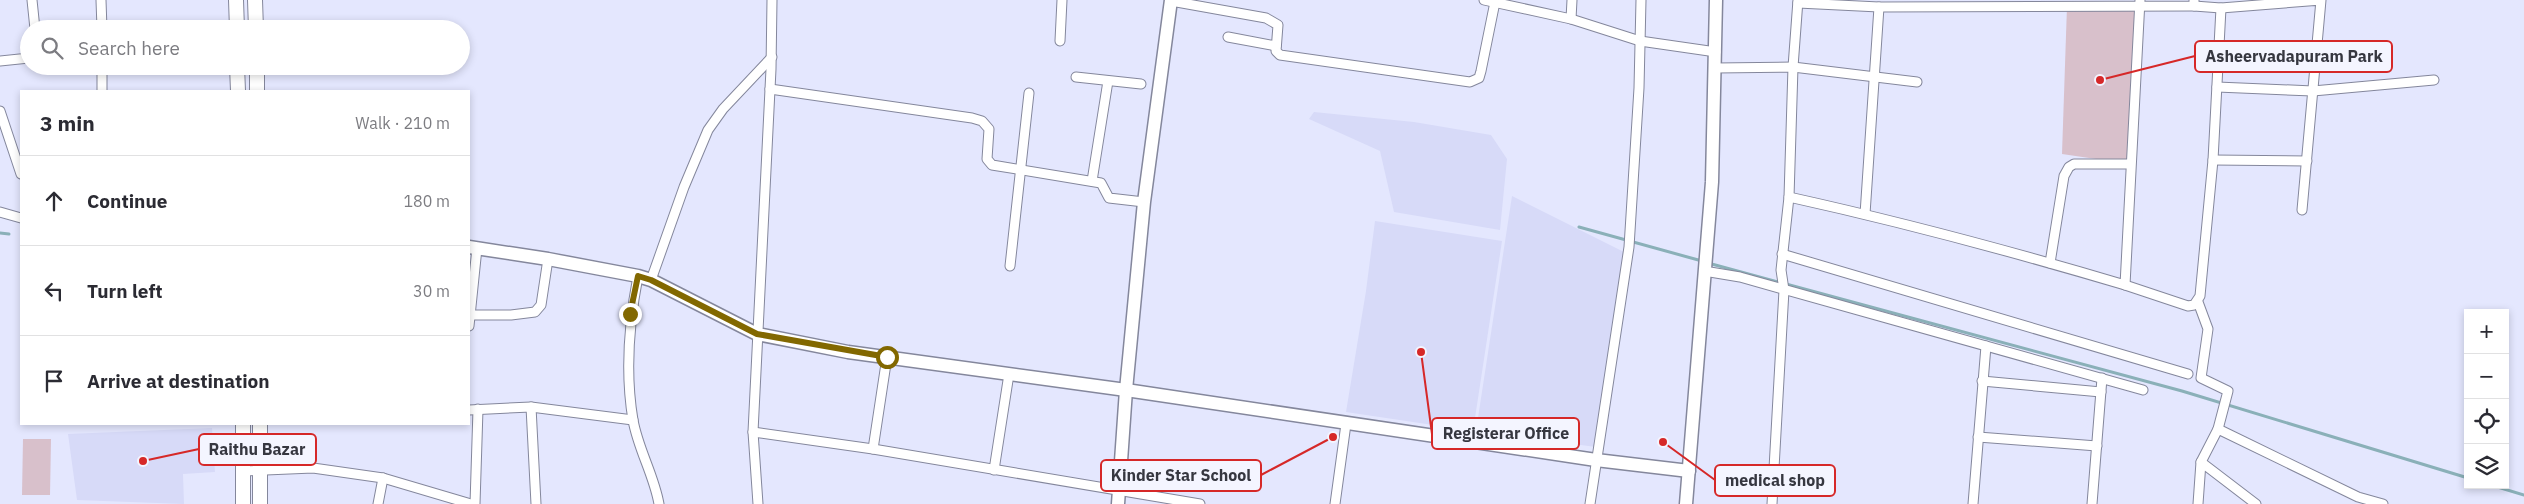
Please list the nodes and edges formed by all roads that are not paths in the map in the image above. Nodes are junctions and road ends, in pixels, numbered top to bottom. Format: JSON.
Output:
{"nodes":[{"id":1,"x":32,"y":0,"type":"edge"},
{"id":2,"x":101,"y":0,"type":"edge"},
{"id":3,"x":236,"y":0,"type":"edge"},
{"id":4,"x":256,"y":0,"type":"edge"},
{"id":5,"x":772,"y":0,"type":"edge"},
{"id":6,"x":1062,"y":0,"type":"edge"},
{"id":7,"x":1170,"y":0,"type":"edge"},
{"id":8,"x":1484,"y":0,"type":"edge"},
{"id":9,"x":1572,"y":0,"type":"edge"},
{"id":10,"x":1640,"y":0,"type":"edge"},
{"id":11,"x":1716,"y":0,"type":"edge"},
{"id":12,"x":1495,"y":2,"type":"junction"},
{"id":13,"x":1798,"y":2,"type":"edge"},
{"id":14,"x":2140,"y":3,"type":"edge"},
{"id":15,"x":2194,"y":3,"type":"edge"},
{"id":16,"x":1526,"y":4,"type":"edge"},
{"id":17,"x":1879,"y":7,"type":"junction"},
{"id":18,"x":2221,"y":8,"type":"junction"},
{"id":19,"x":1571,"y":19,"type":"junction"},
{"id":20,"x":34,"y":20,"type":"edge"},
{"id":21,"x":102,"y":20,"type":"edge"},
{"id":22,"x":237,"y":20,"type":"edge"},
{"id":23,"x":256,"y":20,"type":"edge"},
{"id":24,"x":1228,"y":37,"type":"dead end"},
{"id":25,"x":1640,"y":41,"type":"junction"},
{"id":26,"x":1060,"y":42,"type":"dead end"},
{"id":27,"x":1276,"y":46,"type":"junction"},
{"id":28,"x":1716,"y":52,"type":"junction"},
{"id":29,"x":772,"y":57,"type":"junction"},
{"id":30,"x":20,"y":59,"type":"edge"},
{"id":31,"x":0,"y":61,"type":"edge"},
{"id":32,"x":1793,"y":67,"type":"junction"},
{"id":33,"x":1716,"y":68,"type":"junction"},
{"id":34,"x":102,"y":75,"type":"edge"},
{"id":35,"x":237,"y":75,"type":"edge"},
{"id":36,"x":257,"y":75,"type":"edge"},
{"id":37,"x":1076,"y":77,"type":"dead end"},
{"id":38,"x":1873,"y":77,"type":"junction"},
{"id":39,"x":2434,"y":80,"type":"dead end"},
{"id":40,"x":1108,"y":81,"type":"junction"},
{"id":41,"x":1917,"y":82,"type":"dead end"},
{"id":42,"x":1141,"y":84,"type":"dead end"},
{"id":43,"x":2218,"y":87,"type":"junction"},
{"id":44,"x":770,"y":89,"type":"junction"},
{"id":45,"x":102,"y":90,"type":"edge"},
{"id":46,"x":238,"y":90,"type":"edge"},
{"id":47,"x":257,"y":90,"type":"edge"},
{"id":48,"x":2313,"y":91,"type":"junction"},
{"id":49,"x":1029,"y":93,"type":"dead end"},
{"id":50,"x":0,"y":111,"type":"edge"},
{"id":51,"x":2212,"y":160,"type":"junction"},
{"id":52,"x":2306,"y":161,"type":"junction"},
{"id":53,"x":2130,"y":164,"type":"junction"},
{"id":54,"x":1020,"y":170,"type":"junction"},
{"id":55,"x":20,"y":171,"type":"edge"},
{"id":56,"x":1092,"y":181,"type":"junction"},
{"id":57,"x":1789,"y":197,"type":"junction"},
{"id":58,"x":1144,"y":202,"type":"junction"},
{"id":59,"x":2302,"y":210,"type":"dead end"},
{"id":60,"x":0,"y":212,"type":"edge"},
{"id":61,"x":1865,"y":214,"type":"junction"},
{"id":62,"x":20,"y":218,"type":"edge"},
{"id":63,"x":473,"y":247,"type":"edge"},
{"id":64,"x":1782,"y":254,"type":"junction"},
{"id":65,"x":548,"y":259,"type":"junction"},
{"id":66,"x":2050,"y":262,"type":"junction"},
{"id":67,"x":1010,"y":266,"type":"dead end"},
{"id":68,"x":1704,"y":270,"type":"junction"},
{"id":69,"x":638,"y":276,"type":"junction"},
{"id":70,"x":651,"y":280,"type":"junction"},
{"id":71,"x":2125,"y":285,"type":"junction"},
{"id":72,"x":1784,"y":289,"type":"junction"},
{"id":73,"x":2198,"y":302,"type":"junction"},
{"id":74,"x":471,"y":315,"type":"junction"},
{"id":75,"x":470,"y":320,"type":"edge"},
{"id":76,"x":757,"y":334,"type":"junction"},
{"id":77,"x":1986,"y":346,"type":"junction"},
{"id":78,"x":887,"y":357,"type":"junction"},
{"id":79,"x":1009,"y":374,"type":"junction"},
{"id":80,"x":2188,"y":374,"type":"dead end"},
{"id":81,"x":2102,"y":378,"type":"junction"},
{"id":82,"x":1982,"y":381,"type":"junction"},
{"id":83,"x":1126,"y":390,"type":"junction"},
{"id":84,"x":2142,"y":390,"type":"dead end"},
{"id":85,"x":2100,"y":392,"type":"junction"},
{"id":86,"x":531,"y":407,"type":"junction"},
{"id":87,"x":473,"y":410,"type":"edge"},
{"id":88,"x":633,"y":420,"type":"junction"},
{"id":89,"x":1346,"y":424,"type":"junction"},
{"id":90,"x":243,"y":425,"type":"edge"},
{"id":91,"x":260,"y":425,"type":"edge"},
{"id":92,"x":2218,"y":429,"type":"junction"},
{"id":93,"x":754,"y":432,"type":"junction"},
{"id":94,"x":1978,"y":437,"type":"junction"},
{"id":95,"x":2097,"y":446,"type":"junction"},
{"id":96,"x":873,"y":449,"type":"junction"},
{"id":97,"x":1596,"y":460,"type":"junction"},
{"id":98,"x":2202,"y":462,"type":"junction"},
{"id":99,"x":260,"y":470,"type":"junction"},
{"id":100,"x":994,"y":470,"type":"junction"},
{"id":101,"x":244,"y":471,"type":"junction"},
{"id":102,"x":1689,"y":471,"type":"junction"},
{"id":103,"x":383,"y":478,"type":"junction"},
{"id":104,"x":1120,"y":490,"type":"junction"},
{"id":105,"x":243,"y":504,"type":"edge"},
{"id":106,"x":260,"y":504,"type":"edge"},
{"id":107,"x":378,"y":504,"type":"edge"},
{"id":108,"x":471,"y":504,"type":"edge"},
{"id":109,"x":475,"y":504,"type":"edge"},
{"id":110,"x":536,"y":504,"type":"edge"},
{"id":111,"x":659,"y":504,"type":"edge"},
{"id":112,"x":758,"y":504,"type":"edge"},
{"id":113,"x":1118,"y":504,"type":"edge"},
{"id":114,"x":1200,"y":504,"type":"edge"},
{"id":115,"x":1335,"y":504,"type":"edge"},
{"id":116,"x":1590,"y":504,"type":"edge"},
{"id":117,"x":1686,"y":504,"type":"edge"},
{"id":118,"x":1772,"y":504,"type":"edge"},
{"id":119,"x":1973,"y":504,"type":"edge"},
{"id":120,"x":2092,"y":504,"type":"edge"},
{"id":121,"x":2198,"y":504,"type":"edge"},
{"id":122,"x":2256,"y":504,"type":"edge"},
{"id":123,"x":2382,"y":504,"type":"edge"}],
"edges":[{"from":1,"to":20,"type":"street"},
{"from":2,"to":21,"type":"street"},
{"from":3,"to":22,"type":"main road"},
{"from":4,"to":23,"type":"main road"},
{"from":5,"to":29,"type":"street"},
{"from":6,"to":26,"type":"street"},
{"from":7,"to":27,"type":"street"},
{"from":7,"to":58,"type":"street"},
{"from":8,"to":12,"type":"street"},
{"from":9,"to":19,"type":"street"},
{"from":10,"to":25,"type":"street"},
{"from":11,"to":28,"type":"street"},
{"from":12,"to":16,"type":"street"},
{"from":12,"to":27,"type":"street"},
{"from":13,"to":17,"type":"street"},
{"from":13,"to":32,"type":"street"},
{"from":14,"to":15,"type":"street"},
{"from":14,"to":17,"type":"street"},
{"from":14,"to":53,"type":"street"},
{"from":15,"to":18,"type":"street"},
{"from":16,"to":19,"type":"street"},
{"from":17,"to":38,"type":"street"},
{"from":18,"to":43,"type":"street"},
{"from":18,"to":48,"type":"street"},
{"from":19,"to":25,"type":"street"},
{"from":24,"to":27,"type":"street"},
{"from":25,"to":28,"type":"street"},
{"from":25,"to":97,"type":"street"},
{"from":28,"to":33,"type":"street"},
{"from":29,"to":44,"type":"street"},
{"from":29,"to":70,"type":"street"},
{"from":30,"to":31,"type":"street"},
{"from":32,"to":33,"type":"street"},
{"from":32,"to":38,"type":"street"},
{"from":32,"to":57,"type":"street"},
{"from":33,"to":68,"type":"street"},
{"from":34,"to":45,"type":"street"},
{"from":35,"to":46,"type":"main road"},
{"from":36,"to":47,"type":"main road"},
{"from":37,"to":40,"type":"street"},
{"from":38,"to":41,"type":"street"},
{"from":38,"to":61,"type":"street"},
{"from":39,"to":48,"type":"street"},
{"from":40,"to":42,"type":"street"},
{"from":40,"to":56,"type":"street"},
{"from":43,"to":48,"type":"street"},
{"from":43,"to":51,"type":"street"},
{"from":44,"to":54,"type":"street"},
{"from":44,"to":76,"type":"street"},
{"from":48,"to":52,"type":"street"},
{"from":49,"to":54,"type":"street"},
{"from":50,"to":55,"type":"street"},
{"from":51,"to":52,"type":"street"},
{"from":51,"to":73,"type":"street"},
{"from":52,"to":59,"type":"street"},
{"from":53,"to":66,"type":"street"},
{"from":53,"to":71,"type":"street"},
{"from":54,"to":56,"type":"street"},
{"from":54,"to":67,"type":"street"},
{"from":56,"to":58,"type":"street"},
{"from":57,"to":61,"type":"street"},
{"from":57,"to":64,"type":"street"},
{"from":58,"to":83,"type":"street"},
{"from":60,"to":62,"type":"street"},
{"from":61,"to":66,"type":"street"},
{"from":63,"to":65,"type":"street"},
{"from":63,"to":74,"type":"street"},
{"from":64,"to":72,"type":"street"},
{"from":64,"to":80,"type":"street"},
{"from":65,"to":69,"type":"street"},
{"from":65,"to":74,"type":"street"},
{"from":66,"to":71,"type":"street"},
{"from":68,"to":72,"type":"street"},
{"from":68,"to":102,"type":"street"},
{"from":69,"to":70,"type":"street"},
{"from":69,"to":88,"type":"street"},
{"from":70,"to":76,"type":"street"},
{"from":71,"to":73,"type":"street"},
{"from":72,"to":77,"type":"street"},
{"from":72,"to":118,"type":"street"},
{"from":73,"to":92,"type":"street"},
{"from":74,"to":75,"type":"street"},
{"from":76,"to":78,"type":"street"},
{"from":76,"to":93,"type":"street"},
{"from":77,"to":81,"type":"street"},
{"from":77,"to":82,"type":"street"},
{"from":78,"to":79,"type":"street"},
{"from":78,"to":96,"type":"street"},
{"from":79,"to":83,"type":"street"},
{"from":79,"to":100,"type":"street"},
{"from":81,"to":84,"type":"street"},
{"from":81,"to":85,"type":"street"},
{"from":82,"to":85,"type":"street"},
{"from":82,"to":94,"type":"street"},
{"from":83,"to":89,"type":"street"},
{"from":83,"to":104,"type":"street"},
{"from":85,"to":95,"type":"street"},
{"from":86,"to":87,"type":"street"},
{"from":86,"to":88,"type":"street"},
{"from":86,"to":110,"type":"street"},
{"from":87,"to":109,"type":"street"},
{"from":88,"to":111,"type":"street"},
{"from":89,"to":97,"type":"street"},
{"from":89,"to":115,"type":"street"},
{"from":90,"to":101,"type":"main road"},
{"from":91,"to":99,"type":"main road"},
{"from":92,"to":98,"type":"street"},
{"from":92,"to":123,"type":"street"},
{"from":93,"to":96,"type":"street"},
{"from":93,"to":112,"type":"street"},
{"from":94,"to":95,"type":"street"},
{"from":94,"to":119,"type":"street"},
{"from":95,"to":120,"type":"street"},
{"from":96,"to":100,"type":"street"},
{"from":97,"to":102,"type":"street"},
{"from":97,"to":116,"type":"street"},
{"from":98,"to":121,"type":"street"},
{"from":98,"to":122,"type":"street"},
{"from":99,"to":101,"type":"street"},
{"from":99,"to":103,"type":"street"},
{"from":99,"to":106,"type":"main road"},
{"from":100,"to":104,"type":"street"},
{"from":101,"to":105,"type":"main road"},
{"from":102,"to":117,"type":"street"},
{"from":103,"to":107,"type":"street"},
{"from":103,"to":108,"type":"street"},
{"from":104,"to":113,"type":"street"},
{"from":104,"to":114,"type":"street"}]}
